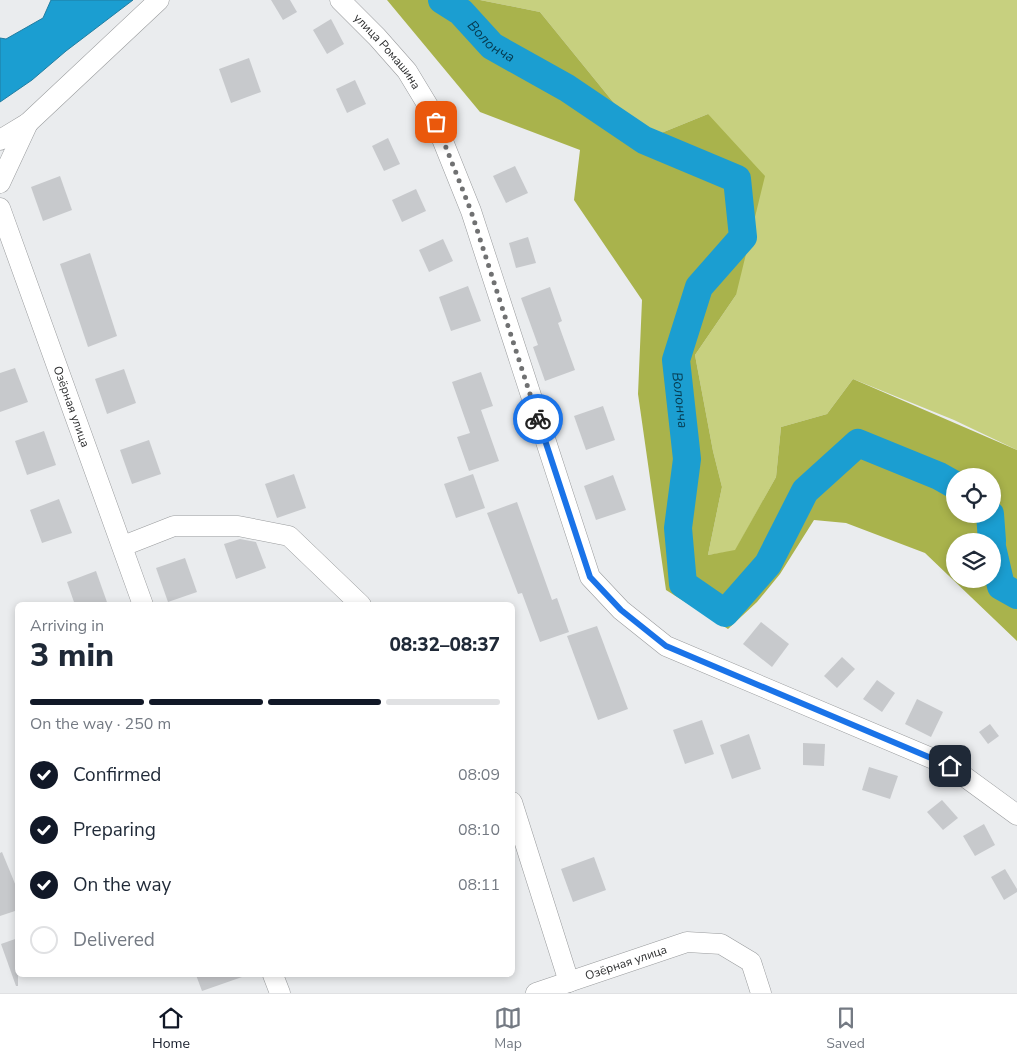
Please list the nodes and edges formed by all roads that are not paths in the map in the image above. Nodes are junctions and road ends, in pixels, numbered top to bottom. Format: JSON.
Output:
{"nodes":[{"id":1,"x":159,"y":0,"type":"edge"},
{"id":2,"x":340,"y":0,"type":"edge"},
{"id":3,"x":28,"y":123,"type":"junction"},
{"id":4,"x":0,"y":140,"type":"edge"},
{"id":5,"x":0,"y":183,"type":"edge"},
{"id":6,"x":0,"y":208,"type":"edge"},
{"id":7,"x":123,"y":546,"type":"junction"},
{"id":8,"x":142,"y":602,"type":"edge"},
{"id":9,"x":358,"y":602,"type":"edge"},
{"id":10,"x":515,"y":812,"type":"edge"},
{"id":11,"x":1017,"y":815,"type":"edge"},
{"id":12,"x":274,"y":977,"type":"edge"},
{"id":13,"x":568,"y":982,"type":"junction"},
{"id":14,"x":280,"y":993,"type":"edge"},
{"id":15,"x":536,"y":993,"type":"edge"},
{"id":16,"x":761,"y":993,"type":"edge"}],
"edges":[{"from":1,"to":3,"type":"street"},
{"from":2,"to":11,"type":"street","name":"улица Ромашина"},
{"from":3,"to":4,"type":"street"},
{"from":3,"to":5,"type":"street"},
{"from":6,"to":7,"type":"street","name":"Озёрная улица"},
{"from":7,"to":8,"type":"street","name":"Озёрная улица"},
{"from":7,"to":9,"type":"street"},
{"from":10,"to":13,"type":"street"},
{"from":12,"to":14,"type":"street"},
{"from":13,"to":15,"type":"street","name":"Озёрная улица"},
{"from":13,"to":16,"type":"street","name":"Озёрная улица"}]}
